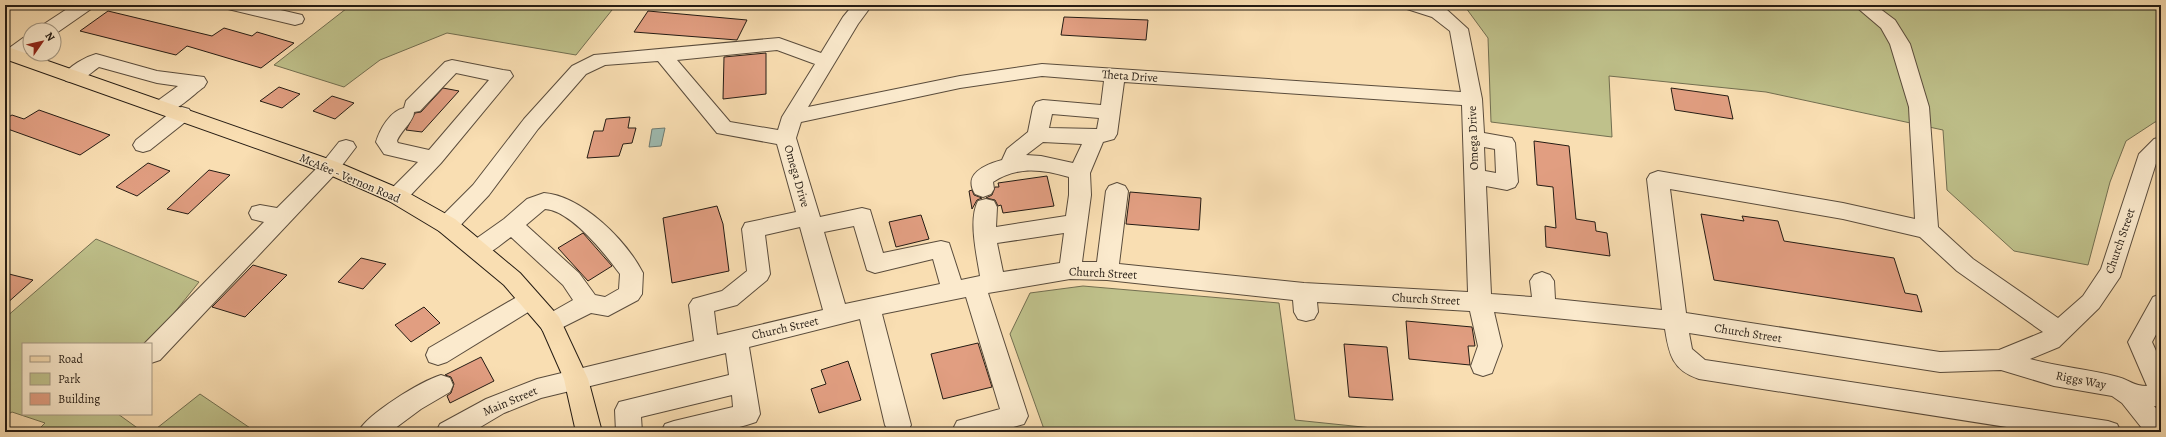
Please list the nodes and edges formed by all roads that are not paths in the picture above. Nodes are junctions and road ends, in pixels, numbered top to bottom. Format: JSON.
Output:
{"nodes":[{"id":1,"x":84,"y":5,"type":"edge"},
{"id":2,"x":234,"y":5,"type":"edge"},
{"id":3,"x":862,"y":5,"type":"edge"},
{"id":4,"x":1413,"y":5,"type":"edge"},
{"id":5,"x":1863,"y":5,"type":"edge"},
{"id":6,"x":295,"y":19,"type":"dead end"},
{"id":7,"x":60,"y":22,"type":"edge"},
{"id":8,"x":22,"y":46,"type":"edge"},
{"id":9,"x":8,"y":54,"type":"edge"},
{"id":10,"x":663,"y":55,"type":"junction"},
{"id":11,"x":826,"y":61,"type":"junction"},
{"id":12,"x":1115,"y":75,"type":"junction"},
{"id":13,"x":73,"y":76,"type":"junction"},
{"id":14,"x":1472,"y":99,"type":"junction"},
{"id":15,"x":173,"y":110,"type":"junction"},
{"id":16,"x":1110,"y":112,"type":"junction"},
{"id":17,"x":792,"y":117,"type":"junction"},
{"id":18,"x":1038,"y":135,"type":"junction"},
{"id":19,"x":786,"y":138,"type":"junction"},
{"id":20,"x":1095,"y":138,"type":"junction"},
{"id":21,"x":1473,"y":138,"type":"junction"},
{"id":22,"x":2161,"y":144,"type":"edge"},
{"id":23,"x":143,"y":145,"type":"dead end"},
{"id":24,"x":346,"y":147,"type":"dead end"},
{"id":25,"x":434,"y":158,"type":"junction"},
{"id":26,"x":1011,"y":163,"type":"junction"},
{"id":27,"x":330,"y":167,"type":"junction"},
{"id":28,"x":1079,"y":173,"type":"junction"},
{"id":29,"x":1474,"y":177,"type":"junction"},
{"id":30,"x":1117,"y":191,"type":"dead end"},
{"id":31,"x":397,"y":196,"type":"junction"},
{"id":32,"x":260,"y":213,"type":"dead end"},
{"id":33,"x":282,"y":217,"type":"junction"},
{"id":34,"x":810,"y":222,"type":"junction"},
{"id":35,"x":1076,"y":223,"type":"junction"},
{"id":36,"x":447,"y":225,"type":"junction"},
{"id":37,"x":512,"y":225,"type":"junction"},
{"id":38,"x":1927,"y":230,"type":"junction"},
{"id":39,"x":985,"y":237,"type":"junction"},
{"id":40,"x":478,"y":249,"type":"junction"},
{"id":41,"x":1070,"y":270,"type":"junction"},
{"id":42,"x":1107,"y":271,"type":"junction"},
{"id":43,"x":1542,"y":281,"type":"dead end"},
{"id":44,"x":973,"y":286,"type":"junction"},
{"id":45,"x":530,"y":300,"type":"junction"},
{"id":46,"x":1480,"y":302,"type":"junction"},
{"id":47,"x":588,"y":303,"type":"junction"},
{"id":48,"x":2161,"y":304,"type":"edge"},
{"id":49,"x":869,"y":308,"type":"junction"},
{"id":50,"x":1544,"y":308,"type":"junction"},
{"id":51,"x":837,"y":316,"type":"junction"},
{"id":52,"x":1675,"y":321,"type":"junction"},
{"id":53,"x":551,"y":324,"type":"junction"},
{"id":54,"x":2059,"y":331,"type":"junction"},
{"id":55,"x":736,"y":340,"type":"junction"},
{"id":56,"x":707,"y":347,"type":"junction"},
{"id":57,"x":152,"y":353,"type":"edge"},
{"id":58,"x":438,"y":355,"type":"dead end"},
{"id":59,"x":2001,"y":360,"type":"junction"},
{"id":60,"x":1483,"y":366,"type":"dead end"},
{"id":61,"x":576,"y":379,"type":"junction"},
{"id":62,"x":742,"y":382,"type":"junction"},
{"id":63,"x":441,"y":385,"type":"dead end"},
{"id":64,"x":2161,"y":390,"type":"edge"},
{"id":65,"x":2132,"y":396,"type":"junction"},
{"id":66,"x":2161,"y":396,"type":"edge"},
{"id":67,"x":898,"y":425,"type":"dead end"},
{"id":68,"x":966,"y":429,"type":"dead end"},
{"id":69,"x":371,"y":432,"type":"edge"},
{"id":70,"x":449,"y":432,"type":"edge"},
{"id":71,"x":589,"y":432,"type":"edge"},
{"id":72,"x":629,"y":432,"type":"edge"},
{"id":73,"x":674,"y":432,"type":"edge"},
{"id":74,"x":2108,"y":432,"type":"edge"},
{"id":75,"x":2160,"y":432,"type":"edge"}],
"edges":[{"from":1,"to":7,"type":"street"},
{"from":2,"to":6,"type":"street"},
{"from":3,"to":11,"type":"street","name":"Omega Drive"},
{"from":4,"to":14,"type":"street","name":"Omega Drive"},
{"from":5,"to":38,"type":"street"},
{"from":8,"to":9,"type":"street"},
{"from":9,"to":13,"type":"main road","name":"McAfee - Vernon Road"},
{"from":10,"to":11,"type":"street"},
{"from":10,"to":19,"type":"street"},
{"from":10,"to":36,"type":"street"},
{"from":11,"to":17,"type":"street","name":"Omega Drive"},
{"from":12,"to":14,"type":"street","name":"Theta Drive"},
{"from":12,"to":16,"type":"street"},
{"from":12,"to":17,"type":"street","name":"Theta Drive"},
{"from":13,"to":15,"type":"main road","name":"McAfee - Vernon Road"},
{"from":13,"to":15,"type":"street"},
{"from":14,"to":21,"type":"street","name":"Omega Drive"},
{"from":15,"to":23,"type":"street"},
{"from":15,"to":27,"type":"main road","name":"McAfee - Vernon Road"},
{"from":16,"to":18,"type":"street"},
{"from":16,"to":20,"type":"street"},
{"from":17,"to":19,"type":"street","name":"Omega Drive"},
{"from":18,"to":20,"type":"street"},
{"from":18,"to":26,"type":"street"},
{"from":19,"to":34,"type":"street","name":"Omega Drive"},
{"from":20,"to":28,"type":"street"},
{"from":21,"to":29,"type":"street","name":"Omega Drive"},
{"from":21,"to":29,"type":"street"},
{"from":22,"to":54,"type":"street","name":"Church Street"},
{"from":24,"to":27,"type":"street"},
{"from":25,"to":25,"type":"street"},
{"from":25,"to":31,"type":"street"},
{"from":26,"to":28,"type":"street"},
{"from":26,"to":39,"type":"street"},
{"from":27,"to":31,"type":"main road","name":"McAfee - Vernon Road"},
{"from":27,"to":33,"type":"street"},
{"from":28,"to":35,"type":"street"},
{"from":29,"to":46,"type":"street","name":"Omega Drive"},
{"from":30,"to":42,"type":"street"},
{"from":31,"to":36,"type":"main road","name":"McAfee - Vernon Road"},
{"from":32,"to":33,"type":"street"},
{"from":33,"to":57,"type":"street"},
{"from":34,"to":44,"type":"street"},
{"from":34,"to":51,"type":"street","name":"Omega Drive"},
{"from":34,"to":56,"type":"street"},
{"from":35,"to":39,"type":"street"},
{"from":35,"to":41,"type":"street"},
{"from":36,"to":40,"type":"main road","name":"McAfee - Vernon Road"},
{"from":37,"to":40,"type":"street"},
{"from":37,"to":47,"type":"street"},
{"from":37,"to":47,"type":"street"},
{"from":38,"to":52,"type":"street"},
{"from":38,"to":54,"type":"street"},
{"from":39,"to":44,"type":"street"},
{"from":40,"to":45,"type":"main road","name":"McAfee - Vernon Road"},
{"from":41,"to":42,"type":"street","name":"Church Street"},
{"from":41,"to":44,"type":"street","name":"Church Street"},
{"from":42,"to":46,"type":"street","name":"Church Street"},
{"from":43,"to":50,"type":"street"},
{"from":44,"to":49,"type":"street","name":"Church Street"},
{"from":44,"to":68,"type":"street"},
{"from":45,"to":53,"type":"main road","name":"McAfee - Vernon Road"},
{"from":45,"to":58,"type":"street"},
{"from":46,"to":50,"type":"street","name":"Church Street"},
{"from":46,"to":60,"type":"street","name":"Omega Drive"},
{"from":47,"to":53,"type":"street"},
{"from":48,"to":64,"type":"street"},
{"from":49,"to":51,"type":"street","name":"Church Street"},
{"from":49,"to":67,"type":"street"},
{"from":50,"to":52,"type":"street","name":"Church Street"},
{"from":51,"to":55,"type":"street","name":"Church Street"},
{"from":52,"to":59,"type":"street","name":"Church Street"},
{"from":52,"to":74,"type":"street"},
{"from":53,"to":61,"type":"main road","name":"McAfee - Vernon Road"},
{"from":54,"to":59,"type":"street","name":"Church Street"},
{"from":55,"to":56,"type":"street","name":"Church Street"},
{"from":55,"to":62,"type":"street"},
{"from":56,"to":61,"type":"street","name":"Church Street"},
{"from":59,"to":65,"type":"street","name":"Riggs Way"},
{"from":61,"to":70,"type":"street","name":"Main Street"},
{"from":61,"to":71,"type":"main road","name":"McAfee - Vernon Road"},
{"from":62,"to":72,"type":"street"},
{"from":62,"to":73,"type":"street"},
{"from":63,"to":69,"type":"street"},
{"from":65,"to":66,"type":"street","name":"Riggs Way"},
{"from":65,"to":75,"type":"street"}]}
